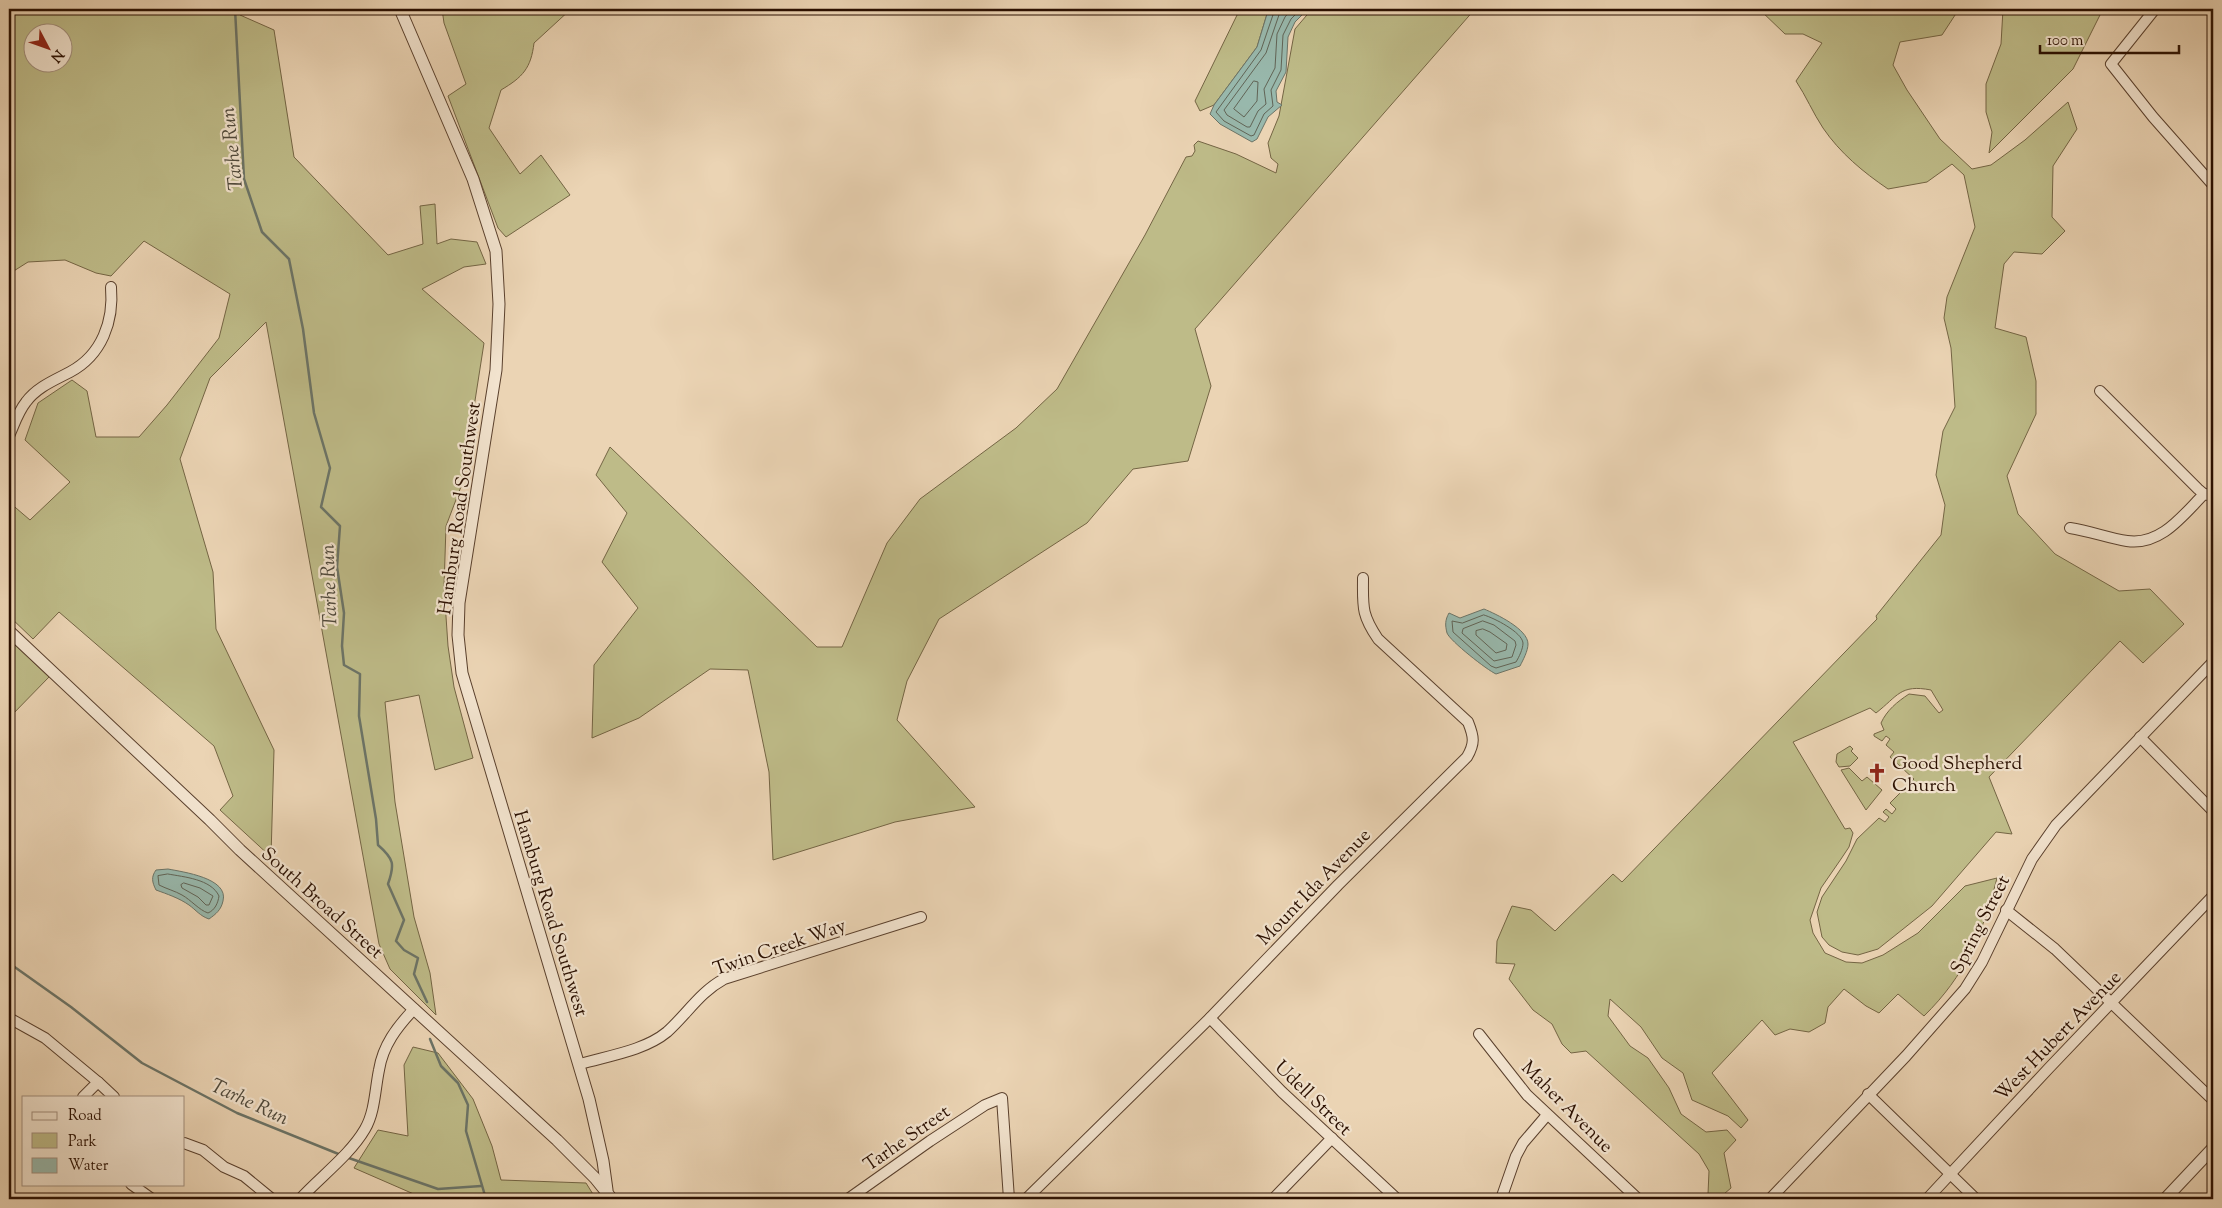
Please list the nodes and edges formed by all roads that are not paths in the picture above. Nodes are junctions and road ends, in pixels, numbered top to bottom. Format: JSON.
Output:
{"nodes":[{"id":1,"x":400,"y":9,"type":"edge"},
{"id":2,"x":2155,"y":9,"type":"edge"},
{"id":3,"x":2213,"y":185,"type":"edge"},
{"id":4,"x":111,"y":287,"type":"dead end"},
{"id":5,"x":2100,"y":391,"type":"dead end"},
{"id":6,"x":9,"y":436,"type":"edge"},
{"id":7,"x":2208,"y":495,"type":"edge"},
{"id":8,"x":2070,"y":528,"type":"dead end"},
{"id":9,"x":1363,"y":578,"type":"dead end"},
{"id":10,"x":9,"y":631,"type":"edge"},
{"id":11,"x":2213,"y":662,"type":"edge"},
{"id":12,"x":2140,"y":737,"type":"junction"},
{"id":13,"x":2213,"y":811,"type":"edge"},
{"id":14,"x":2213,"y":896,"type":"edge"},
{"id":15,"x":2006,"y":910,"type":"junction"},
{"id":16,"x":921,"y":917,"type":"dead end"},
{"id":17,"x":2111,"y":1004,"type":"junction"},
{"id":18,"x":414,"y":1009,"type":"junction"},
{"id":19,"x":9,"y":1018,"type":"edge"},
{"id":20,"x":1210,"y":1018,"type":"junction"},
{"id":21,"x":1479,"y":1034,"type":"dead end"},
{"id":22,"x":580,"y":1064,"type":"junction"},
{"id":23,"x":98,"y":1082,"type":"junction"},
{"id":24,"x":1868,"y":1094,"type":"junction"},
{"id":25,"x":84,"y":1096,"type":"edge"},
{"id":26,"x":113,"y":1096,"type":"edge"},
{"id":27,"x":2213,"y":1100,"type":"edge"},
{"id":28,"x":1547,"y":1115,"type":"junction"},
{"id":29,"x":1332,"y":1138,"type":"junction"},
{"id":30,"x":185,"y":1143,"type":"edge"},
{"id":31,"x":2213,"y":1148,"type":"edge"},
{"id":32,"x":1950,"y":1174,"type":"junction"},
{"id":33,"x":134,"y":1186,"type":"edge"},
{"id":34,"x":609,"y":1195,"type":"edge"},
{"id":35,"x":152,"y":1199,"type":"edge"},
{"id":36,"x":272,"y":1199,"type":"edge"},
{"id":37,"x":300,"y":1199,"type":"edge"},
{"id":38,"x":848,"y":1199,"type":"edge"},
{"id":39,"x":1009,"y":1199,"type":"edge"},
{"id":40,"x":1026,"y":1199,"type":"edge"},
{"id":41,"x":1273,"y":1199,"type":"edge"},
{"id":42,"x":1397,"y":1199,"type":"edge"},
{"id":43,"x":1502,"y":1199,"type":"edge"},
{"id":44,"x":1638,"y":1199,"type":"edge"},
{"id":45,"x":1770,"y":1199,"type":"edge"},
{"id":46,"x":1927,"y":1199,"type":"edge"},
{"id":47,"x":1976,"y":1199,"type":"edge"},
{"id":48,"x":2165,"y":1199,"type":"edge"}],
"edges":[{"from":1,"to":22,"type":"street","name":"Hamburg Road Southwest"},
{"from":2,"to":3,"type":"street"},
{"from":4,"to":6,"type":"street"},
{"from":5,"to":7,"type":"street"},
{"from":7,"to":8,"type":"street"},
{"from":9,"to":20,"type":"street","name":"Mount Ida Avenue"},
{"from":10,"to":18,"type":"street","name":"South Broad Street"},
{"from":11,"to":12,"type":"street","name":"Spring Street"},
{"from":12,"to":13,"type":"street"},
{"from":12,"to":15,"type":"street","name":"Spring Street"},
{"from":14,"to":17,"type":"street","name":"West Hubert Avenue"},
{"from":15,"to":17,"type":"street"},
{"from":15,"to":24,"type":"street","name":"Spring Street"},
{"from":16,"to":22,"type":"street","name":"Twin Creek Way"},
{"from":17,"to":27,"type":"street"},
{"from":17,"to":32,"type":"street","name":"West Hubert Avenue"},
{"from":18,"to":34,"type":"street","name":"South Broad Street"},
{"from":18,"to":37,"type":"street"},
{"from":19,"to":23,"type":"street"},
{"from":20,"to":29,"type":"street","name":"Udell Street"},
{"from":20,"to":40,"type":"street","name":"Mount Ida Avenue"},
{"from":21,"to":28,"type":"street","name":"Maher Avenue"},
{"from":22,"to":34,"type":"street","name":"Hamburg Road Southwest"},
{"from":23,"to":25,"type":"street"},
{"from":23,"to":26,"type":"street"},
{"from":24,"to":32,"type":"street"},
{"from":24,"to":45,"type":"street","name":"Spring Street"},
{"from":28,"to":43,"type":"street"},
{"from":28,"to":44,"type":"street","name":"Maher Avenue"},
{"from":29,"to":41,"type":"street"},
{"from":29,"to":42,"type":"street","name":"Udell Street"},
{"from":30,"to":36,"type":"street"},
{"from":31,"to":48,"type":"street"},
{"from":32,"to":46,"type":"street","name":"West Hubert Avenue"},
{"from":32,"to":47,"type":"street"},
{"from":33,"to":35,"type":"street"},
{"from":38,"to":39,"type":"street","name":"Tarhe Street"}]}
